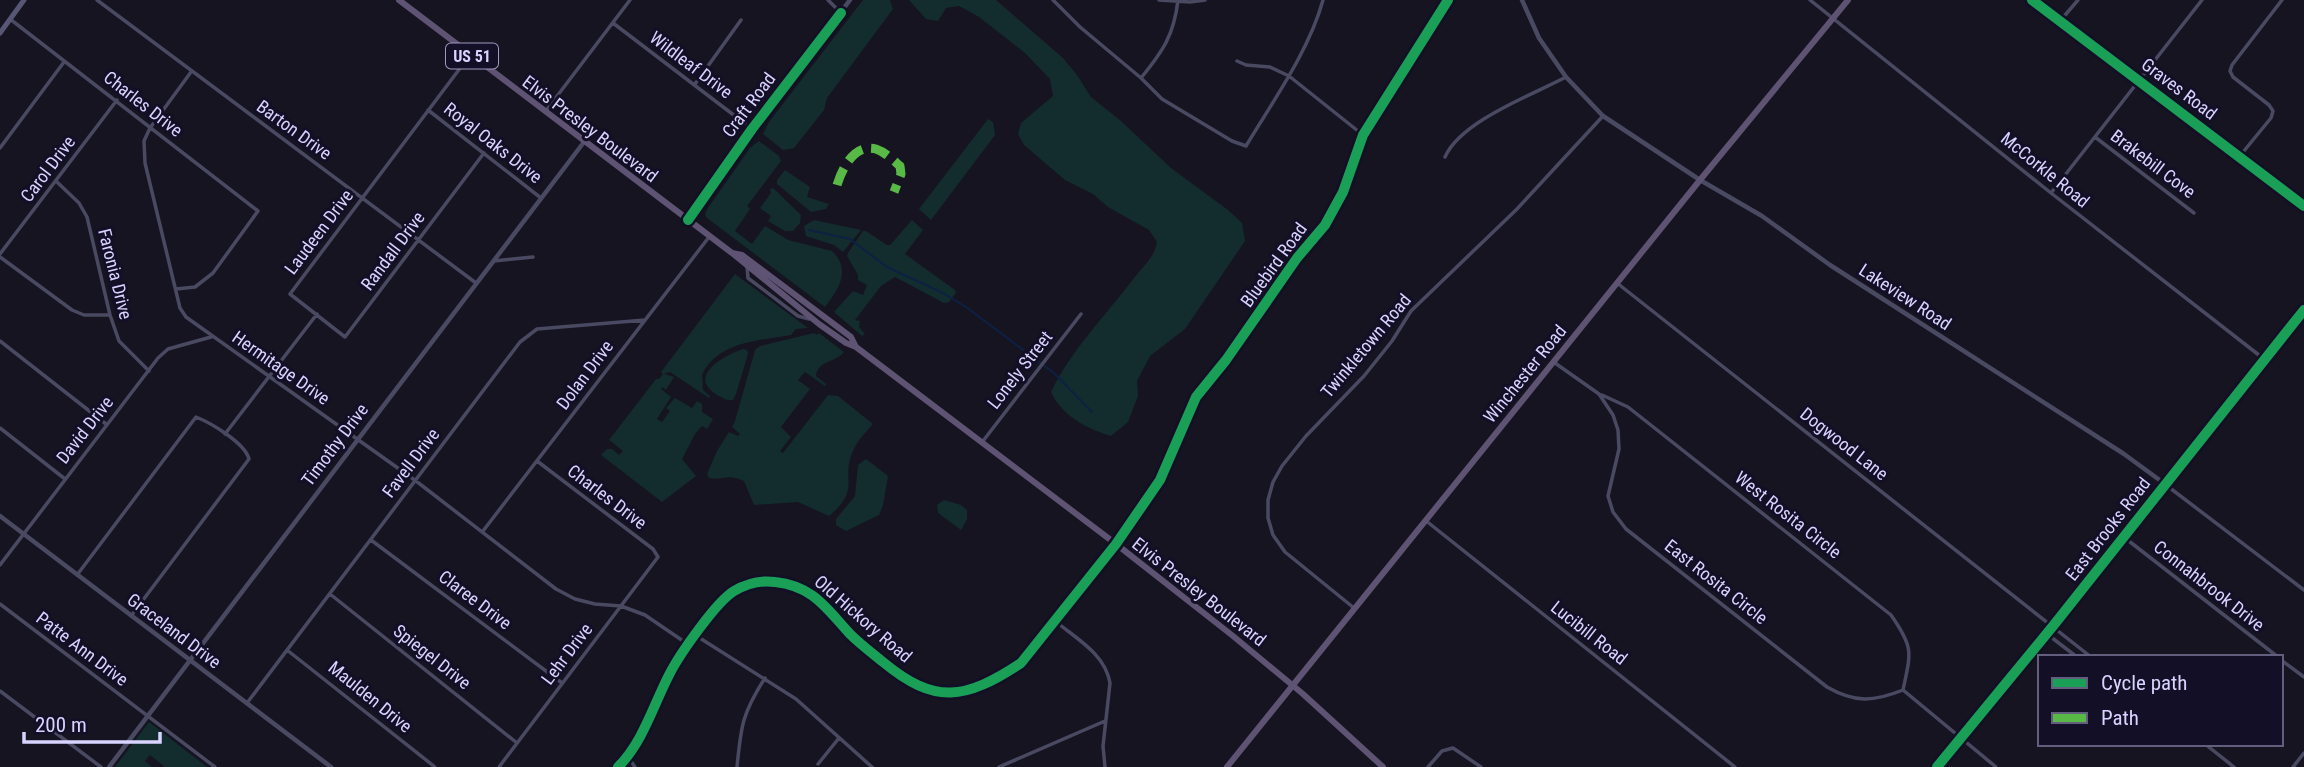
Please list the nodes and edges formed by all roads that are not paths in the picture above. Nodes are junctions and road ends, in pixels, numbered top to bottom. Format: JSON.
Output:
{"nodes":[{"id":1,"x":24,"y":0,"type":"edge"},
{"id":2,"x":97,"y":0,"type":"edge"},
{"id":3,"x":399,"y":0,"type":"edge"},
{"id":4,"x":630,"y":0,"type":"edge"},
{"id":5,"x":828,"y":0,"type":"edge"},
{"id":6,"x":850,"y":0,"type":"edge"},
{"id":7,"x":1053,"y":0,"type":"edge"},
{"id":8,"x":1159,"y":0,"type":"edge"},
{"id":9,"x":1205,"y":0,"type":"edge"},
{"id":10,"x":1323,"y":0,"type":"edge"},
{"id":11,"x":1448,"y":0,"type":"edge"},
{"id":12,"x":1522,"y":0,"type":"edge"},
{"id":13,"x":1810,"y":0,"type":"edge"},
{"id":14,"x":1847,"y":0,"type":"edge"},
{"id":15,"x":2032,"y":0,"type":"edge"},
{"id":16,"x":2078,"y":0,"type":"edge"},
{"id":17,"x":2202,"y":0,"type":"edge"},
{"id":18,"x":2282,"y":0,"type":"edge"},
{"id":19,"x":1178,"y":1,"type":"edge"},
{"id":20,"x":841,"y":13,"type":"junction"},
{"id":21,"x":1833,"y":18,"type":"junction"},
{"id":22,"x":10,"y":19,"type":"junction"},
{"id":23,"x":741,"y":20,"type":"dead end"},
{"id":24,"x":2060,"y":21,"type":"junction"},
{"id":25,"x":613,"y":23,"type":"junction"},
{"id":26,"x":0,"y":33,"type":"edge"},
{"id":27,"x":470,"y":55,"type":"junction"},
{"id":28,"x":1237,"y":61,"type":"dead end"},
{"id":29,"x":64,"y":62,"type":"junction"},
{"id":30,"x":191,"y":72,"type":"junction"},
{"id":31,"x":1289,"y":76,"type":"junction"},
{"id":32,"x":1566,"y":77,"type":"junction"},
{"id":33,"x":1141,"y":78,"type":"junction"},
{"id":34,"x":2139,"y":81,"type":"junction"},
{"id":35,"x":695,"y":85,"type":"junction"},
{"id":36,"x":117,"y":100,"type":"junction"},
{"id":37,"x":428,"y":110,"type":"junction"},
{"id":38,"x":545,"y":112,"type":"junction"},
{"id":39,"x":1603,"y":116,"type":"junction"},
{"id":40,"x":150,"y":128,"type":"junction"},
{"id":41,"x":752,"y":129,"type":"junction"},
{"id":42,"x":1363,"y":135,"type":"junction"},
{"id":43,"x":2095,"y":137,"type":"junction"},
{"id":44,"x":584,"y":142,"type":"junction"},
{"id":45,"x":0,"y":148,"type":"edge"},
{"id":46,"x":484,"y":153,"type":"junction"},
{"id":47,"x":1445,"y":157,"type":"dead end"},
{"id":48,"x":2239,"y":157,"type":"junction"},
{"id":49,"x":1700,"y":180,"type":"junction"},
{"id":50,"x":57,"y":182,"type":"junction"},
{"id":51,"x":2051,"y":193,"type":"junction"},
{"id":52,"x":362,"y":197,"type":"junction"},
{"id":53,"x":541,"y":198,"type":"junction"},
{"id":54,"x":2304,"y":206,"type":"edge"},
{"id":55,"x":2194,"y":213,"type":"dead end"},
{"id":56,"x":688,"y":220,"type":"junction"},
{"id":57,"x":709,"y":237,"type":"junction"},
{"id":58,"x":419,"y":240,"type":"junction"},
{"id":59,"x":732,"y":253,"type":"junction"},
{"id":60,"x":0,"y":256,"type":"edge"},
{"id":61,"x":533,"y":257,"type":"dead end"},
{"id":62,"x":493,"y":261,"type":"junction"},
{"id":63,"x":476,"y":283,"type":"junction"},
{"id":64,"x":1617,"y":283,"type":"junction"},
{"id":65,"x":176,"y":289,"type":"junction"},
{"id":66,"x":2304,"y":310,"type":"edge"},
{"id":67,"x":317,"y":314,"type":"junction"},
{"id":68,"x":1081,"y":314,"type":"dead end"},
{"id":69,"x":110,"y":315,"type":"junction"},
{"id":70,"x":645,"y":320,"type":"junction"},
{"id":71,"x":211,"y":337,"type":"junction"},
{"id":72,"x":0,"y":341,"type":"edge"},
{"id":73,"x":856,"y":347,"type":"junction"},
{"id":74,"x":2264,"y":359,"type":"junction"},
{"id":75,"x":1553,"y":362,"type":"junction"},
{"id":76,"x":149,"y":371,"type":"junction"},
{"id":77,"x":270,"y":376,"type":"junction"},
{"id":78,"x":1599,"y":394,"type":"junction"},
{"id":79,"x":107,"y":424,"type":"junction"},
{"id":80,"x":0,"y":428,"type":"edge"},
{"id":81,"x":225,"y":434,"type":"junction"},
{"id":82,"x":357,"y":439,"type":"junction"},
{"id":83,"x":981,"y":443,"type":"junction"},
{"id":84,"x":537,"y":461,"type":"junction"},
{"id":85,"x":65,"y":479,"type":"junction"},
{"id":86,"x":415,"y":481,"type":"junction"},
{"id":87,"x":2165,"y":484,"type":"junction"},
{"id":88,"x":0,"y":516,"type":"edge"},
{"id":89,"x":1425,"y":520,"type":"junction"},
{"id":90,"x":483,"y":531,"type":"junction"},
{"id":91,"x":24,"y":534,"type":"junction"},
{"id":92,"x":2123,"y":537,"type":"junction"},
{"id":93,"x":370,"y":539,"type":"junction"},
{"id":94,"x":1116,"y":544,"type":"junction"},
{"id":95,"x":658,"y":557,"type":"joint"},
{"id":96,"x":0,"y":565,"type":"edge"},
{"id":97,"x":77,"y":575,"type":"junction"},
{"id":98,"x":2304,"y":590,"type":"edge"},
{"id":99,"x":330,"y":594,"type":"junction"},
{"id":100,"x":0,"y":604,"type":"edge"},
{"id":101,"x":621,"y":606,"type":"junction"},
{"id":102,"x":1354,"y":608,"type":"junction"},
{"id":103,"x":131,"y":616,"type":"junction"},
{"id":104,"x":1055,"y":621,"type":"junction"},
{"id":105,"x":2053,"y":626,"type":"junction"},
{"id":106,"x":2047,"y":634,"type":"junction"},
{"id":107,"x":695,"y":635,"type":"junction"},
{"id":108,"x":2066,"y":636,"type":"junction"},
{"id":109,"x":2060,"y":644,"type":"junction"},
{"id":110,"x":689,"y":645,"type":"junction"},
{"id":111,"x":288,"y":650,"type":"junction"},
{"id":112,"x":2074,"y":655,"type":"edge"},
{"id":113,"x":2089,"y":655,"type":"edge"},
{"id":114,"x":2275,"y":655,"type":"edge"},
{"id":115,"x":189,"y":660,"type":"junction"},
{"id":116,"x":2283,"y":661,"type":"edge"},
{"id":117,"x":2304,"y":677,"type":"edge"},
{"id":118,"x":765,"y":678,"type":"junction"},
{"id":119,"x":562,"y":683,"type":"junction"},
{"id":120,"x":1292,"y":685,"type":"junction"},
{"id":121,"x":1903,"y":690,"type":"junction"},
{"id":122,"x":0,"y":691,"type":"edge"},
{"id":123,"x":247,"y":703,"type":"junction"},
{"id":124,"x":147,"y":716,"type":"junction"},
{"id":125,"x":1105,"y":721,"type":"junction"},
{"id":126,"x":839,"y":738,"type":"junction"},
{"id":127,"x":1961,"y":738,"type":"junction"},
{"id":128,"x":517,"y":743,"type":"junction"},
{"id":129,"x":2208,"y":746,"type":"edge"},
{"id":130,"x":2304,"y":753,"type":"edge"},
{"id":131,"x":628,"y":757,"type":"junction"},
{"id":132,"x":818,"y":764,"type":"dead end"},
{"id":133,"x":101,"y":767,"type":"edge"},
{"id":134,"x":109,"y":767,"type":"edge"},
{"id":135,"x":215,"y":767,"type":"edge"},
{"id":136,"x":331,"y":767,"type":"edge"},
{"id":137,"x":435,"y":767,"type":"edge"},
{"id":138,"x":499,"y":767,"type":"edge"},
{"id":139,"x":618,"y":767,"type":"edge"},
{"id":140,"x":635,"y":767,"type":"edge"},
{"id":141,"x":737,"y":767,"type":"edge"},
{"id":142,"x":872,"y":767,"type":"edge"},
{"id":143,"x":999,"y":767,"type":"edge"},
{"id":144,"x":1105,"y":767,"type":"edge"},
{"id":145,"x":1227,"y":767,"type":"edge"},
{"id":146,"x":1384,"y":767,"type":"edge"},
{"id":147,"x":1428,"y":767,"type":"edge"},
{"id":148,"x":1481,"y":767,"type":"edge"},
{"id":149,"x":1735,"y":767,"type":"edge"},
{"id":150,"x":1937,"y":767,"type":"edge"},
{"id":151,"x":1996,"y":767,"type":"edge"},
{"id":152,"x":2234,"y":767,"type":"edge"},
{"id":153,"x":2293,"y":767,"type":"edge"}],
"edges":[{"from":1,"to":22,"type":"main road"},
{"from":2,"to":30,"type":"street","name":"Barton Drive"},
{"from":3,"to":27,"type":"main road","name":"Elvis Presley Boulevard","number":"US 51"},
{"from":4,"to":25,"type":"street"},
{"from":5,"to":20,"type":"street"},
{"from":6,"to":20,"type":"street","name":"Craft Road"},
{"from":7,"to":33,"type":"street"},
{"from":8,"to":19,"type":"street"},
{"from":9,"to":19,"type":"street"},
{"from":10,"to":31,"type":"street"},
{"from":11,"to":42,"type":"street","name":"Bluebird Road"},
{"from":12,"to":32,"type":"street","name":"Lakeview Road"},
{"from":13,"to":21,"type":"street","name":"McCorkle Road"},
{"from":14,"to":21,"type":"main road","name":"Winchester Road"},
{"from":15,"to":24,"type":"street","name":"Graves Road"},
{"from":16,"to":24,"type":"street"},
{"from":17,"to":34,"type":"street"},
{"from":18,"to":48,"type":"street"},
{"from":19,"to":33,"type":"street"},
{"from":20,"to":41,"type":"street","name":"Craft Road"},
{"from":21,"to":49,"type":"main road","name":"Winchester Road"},
{"from":21,"to":51,"type":"street","name":"McCorkle Road"},
{"from":22,"to":26,"type":"main road"},
{"from":22,"to":29,"type":"street","name":"Charles Drive"},
{"from":23,"to":35,"type":"street"},
{"from":24,"to":34,"type":"street","name":"Graves Road"},
{"from":25,"to":35,"type":"street","name":"Wildleaf Drive"},
{"from":25,"to":38,"type":"street"},
{"from":27,"to":37,"type":"street","name":"Laudeen Drive"},
{"from":27,"to":38,"type":"main road","name":"Elvis Presley Boulevard","number":"US 51"},
{"from":28,"to":31,"type":"street"},
{"from":29,"to":36,"type":"street","name":"Charles Drive"},
{"from":29,"to":45,"type":"street"},
{"from":30,"to":40,"type":"street","name":"Hermitage Drive"},
{"from":30,"to":52,"type":"street","name":"Barton Drive"},
{"from":31,"to":33,"type":"street"},
{"from":31,"to":42,"type":"street"},
{"from":32,"to":39,"type":"street","name":"Lakeview Road"},
{"from":32,"to":47,"type":"street"},
{"from":34,"to":43,"type":"street"},
{"from":34,"to":48,"type":"street","name":"Graves Road"},
{"from":35,"to":41,"type":"street","name":"Wildleaf Drive"},
{"from":36,"to":40,"type":"street","name":"Charles Drive"},
{"from":36,"to":50,"type":"street","name":"Carol Drive"},
{"from":37,"to":46,"type":"street","name":"Royal Oaks Drive"},
{"from":37,"to":52,"type":"street","name":"Laudeen Drive"},
{"from":38,"to":44,"type":"main road","name":"Elvis Presley Boulevard","number":"US 51"},
{"from":39,"to":49,"type":"street","name":"Lakeview Road"},
{"from":39,"to":102,"type":"street","name":"Twinkletown Road"},
{"from":40,"to":65,"type":"street","name":"Hermitage Drive"},
{"from":40,"to":65,"type":"street","name":"Charles Drive"},
{"from":41,"to":56,"type":"street","name":"Craft Road"},
{"from":42,"to":94,"type":"street","name":"Bluebird Road"},
{"from":43,"to":51,"type":"street"},
{"from":43,"to":55,"type":"street","name":"Brakebill Cove"},
{"from":44,"to":53,"type":"street","name":"Timothy Drive"},
{"from":44,"to":56,"type":"main road","name":"Elvis Presley Boulevard","number":"US 51"},
{"from":46,"to":53,"type":"street","name":"Royal Oaks Drive"},
{"from":46,"to":58,"type":"street","name":"Randall Drive"},
{"from":48,"to":54,"type":"street","name":"Graves Road"},
{"from":49,"to":64,"type":"main road","name":"Winchester Road"},
{"from":49,"to":87,"type":"street","name":"Lakeview Road"},
{"from":50,"to":60,"type":"street","name":"Carol Drive"},
{"from":50,"to":69,"type":"street","name":"Faronia Drive"},
{"from":51,"to":74,"type":"street","name":"McCorkle Road"},
{"from":52,"to":58,"type":"street","name":"Barton Drive"},
{"from":52,"to":67,"type":"street","name":"Laudeen Drive"},
{"from":53,"to":62,"type":"street","name":"Timothy Drive"},
{"from":56,"to":57,"type":"main road","name":"Elvis Presley Boulevard","number":"US 51"},
{"from":57,"to":59,"type":"main road","name":"Elvis Presley Boulevard","number":"US 51"},
{"from":57,"to":70,"type":"street","name":"Dolan Drive"},
{"from":58,"to":63,"type":"street","name":"Barton Drive"},
{"from":58,"to":67,"type":"street","name":"Randall Drive"},
{"from":59,"to":73,"type":"main road","name":"Elvis Presley Boulevard","number":"US 51"},
{"from":59,"to":73,"type":"main road","name":"Elvis Presley Boulevard","number":"US 51"},
{"from":60,"to":69,"type":"street"},
{"from":61,"to":62,"type":"street"},
{"from":62,"to":63,"type":"street","name":"Timothy Drive"},
{"from":63,"to":82,"type":"street","name":"Timothy Drive"},
{"from":64,"to":75,"type":"main road","name":"Winchester Road"},
{"from":64,"to":105,"type":"street","name":"Dogwood Lane"},
{"from":65,"to":71,"type":"street","name":"Hermitage Drive"},
{"from":66,"to":74,"type":"main road","name":"East Brooks Road"},
{"from":67,"to":77,"type":"street"},
{"from":68,"to":83,"type":"street","name":"Lonely Street"},
{"from":69,"to":76,"type":"street","name":"Faronia Drive"},
{"from":70,"to":84,"type":"street","name":"Dolan Drive"},
{"from":70,"to":86,"type":"street","name":"Favell Drive"},
{"from":71,"to":76,"type":"street","name":"David Drive"},
{"from":71,"to":77,"type":"street","name":"Hermitage Drive"},
{"from":72,"to":79,"type":"street"},
{"from":73,"to":83,"type":"main road","name":"Elvis Presley Boulevard","number":"US 51"},
{"from":74,"to":87,"type":"main road","name":"East Brooks Road"},
{"from":75,"to":78,"type":"street","name":"East Rosita Circle"},
{"from":75,"to":89,"type":"main road","name":"Winchester Road"},
{"from":76,"to":79,"type":"street","name":"David Drive"},
{"from":77,"to":81,"type":"street"},
{"from":77,"to":82,"type":"street","name":"Hermitage Drive"},
{"from":78,"to":121,"type":"street","name":"West Rosita Circle"},
{"from":78,"to":121,"type":"street","name":"East Rosita Circle"},
{"from":79,"to":85,"type":"street","name":"David Drive"},
{"from":80,"to":85,"type":"street"},
{"from":81,"to":97,"type":"street"},
{"from":81,"to":103,"type":"street"},
{"from":82,"to":86,"type":"street","name":"Hermitage Drive"},
{"from":82,"to":115,"type":"street","name":"Timothy Drive"},
{"from":83,"to":94,"type":"main road","name":"Elvis Presley Boulevard","number":"US 51"},
{"from":84,"to":90,"type":"street","name":"Dolan Drive"},
{"from":84,"to":95,"type":"street","name":"Charles Drive"},
{"from":85,"to":91,"type":"street","name":"David Drive"},
{"from":86,"to":90,"type":"street","name":"Hermitage Drive"},
{"from":86,"to":93,"type":"street","name":"Favell Drive"},
{"from":87,"to":92,"type":"main road","name":"East Brooks Road"},
{"from":87,"to":98,"type":"street","name":"Lakeview Road"},
{"from":88,"to":91,"type":"street","name":"Graceland Drive"},
{"from":89,"to":102,"type":"main road","name":"Winchester Road"},
{"from":89,"to":149,"type":"street","name":"Lucibill Road"},
{"from":90,"to":101,"type":"street","name":"Hermitage Drive"},
{"from":91,"to":96,"type":"street","name":"David Drive"},
{"from":91,"to":97,"type":"street","name":"Graceland Drive"},
{"from":92,"to":105,"type":"main road","name":"East Brooks Road"},
{"from":92,"to":114,"type":"street","name":"Connahbrook Drive"},
{"from":93,"to":99,"type":"street","name":"Favell Drive"},
{"from":93,"to":119,"type":"street","name":"Claree Drive"},
{"from":94,"to":104,"type":"street","name":"Old Hickory Road"},
{"from":94,"to":120,"type":"main road","name":"Elvis Presley Boulevard","number":"US 51"},
{"from":95,"to":101,"type":"street","name":"Lehr Drive"},
{"from":97,"to":103,"type":"street","name":"Graceland Drive"},
{"from":99,"to":111,"type":"street","name":"Favell Drive"},
{"from":99,"to":128,"type":"street","name":"Spiegel Drive"},
{"from":100,"to":124,"type":"street","name":"Patte Ann Drive"},
{"from":101,"to":110,"type":"street","name":"Hermitage Drive"},
{"from":101,"to":119,"type":"street","name":"Lehr Drive"},
{"from":102,"to":120,"type":"main road","name":"Winchester Road"},
{"from":103,"to":115,"type":"street","name":"Graceland Drive"},
{"from":104,"to":107,"type":"street","name":"Old Hickory Road"},
{"from":104,"to":125,"type":"street"},
{"from":105,"to":106,"type":"main road","name":"East Brooks Road"},
{"from":105,"to":108,"type":"street","name":"Dogwood Lane"},
{"from":106,"to":109,"type":"street"},
{"from":106,"to":127,"type":"main road","name":"East Brooks Road"},
{"from":107,"to":110,"type":"street","name":"Old Hickory Road"},
{"from":107,"to":118,"type":"street"},
{"from":108,"to":109,"type":"street"},
{"from":108,"to":113,"type":"street","name":"Dogwood Lane"},
{"from":109,"to":112,"type":"street"},
{"from":110,"to":131,"type":"street","name":"Old Hickory Road"},
{"from":111,"to":123,"type":"street","name":"Favell Drive"},
{"from":111,"to":137,"type":"street","name":"Maulden Drive"},
{"from":115,"to":123,"type":"street","name":"Graceland Drive"},
{"from":115,"to":124,"type":"street","name":"Timothy Drive"},
{"from":116,"to":117,"type":"street","name":"Connahbrook Drive"},
{"from":118,"to":126,"type":"street"},
{"from":118,"to":141,"type":"street"},
{"from":119,"to":128,"type":"street","name":"Lehr Drive"},
{"from":120,"to":145,"type":"main road","name":"Winchester Road"},
{"from":120,"to":146,"type":"main road","name":"Elvis Presley Boulevard","number":"US 51"},
{"from":121,"to":127,"type":"street"},
{"from":122,"to":133,"type":"street"},
{"from":123,"to":136,"type":"street","name":"Graceland Drive"},
{"from":124,"to":134,"type":"street","name":"Timothy Drive"},
{"from":124,"to":135,"type":"street","name":"Patte Ann Drive"},
{"from":125,"to":143,"type":"street"},
{"from":125,"to":144,"type":"street"},
{"from":126,"to":132,"type":"street"},
{"from":126,"to":142,"type":"street"},
{"from":127,"to":150,"type":"main road","name":"East Brooks Road"},
{"from":127,"to":151,"type":"street"},
{"from":128,"to":138,"type":"street","name":"Lehr Drive"},
{"from":129,"to":152,"type":"street"},
{"from":130,"to":153,"type":"street"},
{"from":131,"to":139,"type":"street","name":"Old Hickory Road"},
{"from":131,"to":140,"type":"street"},
{"from":147,"to":148,"type":"street"}]}
